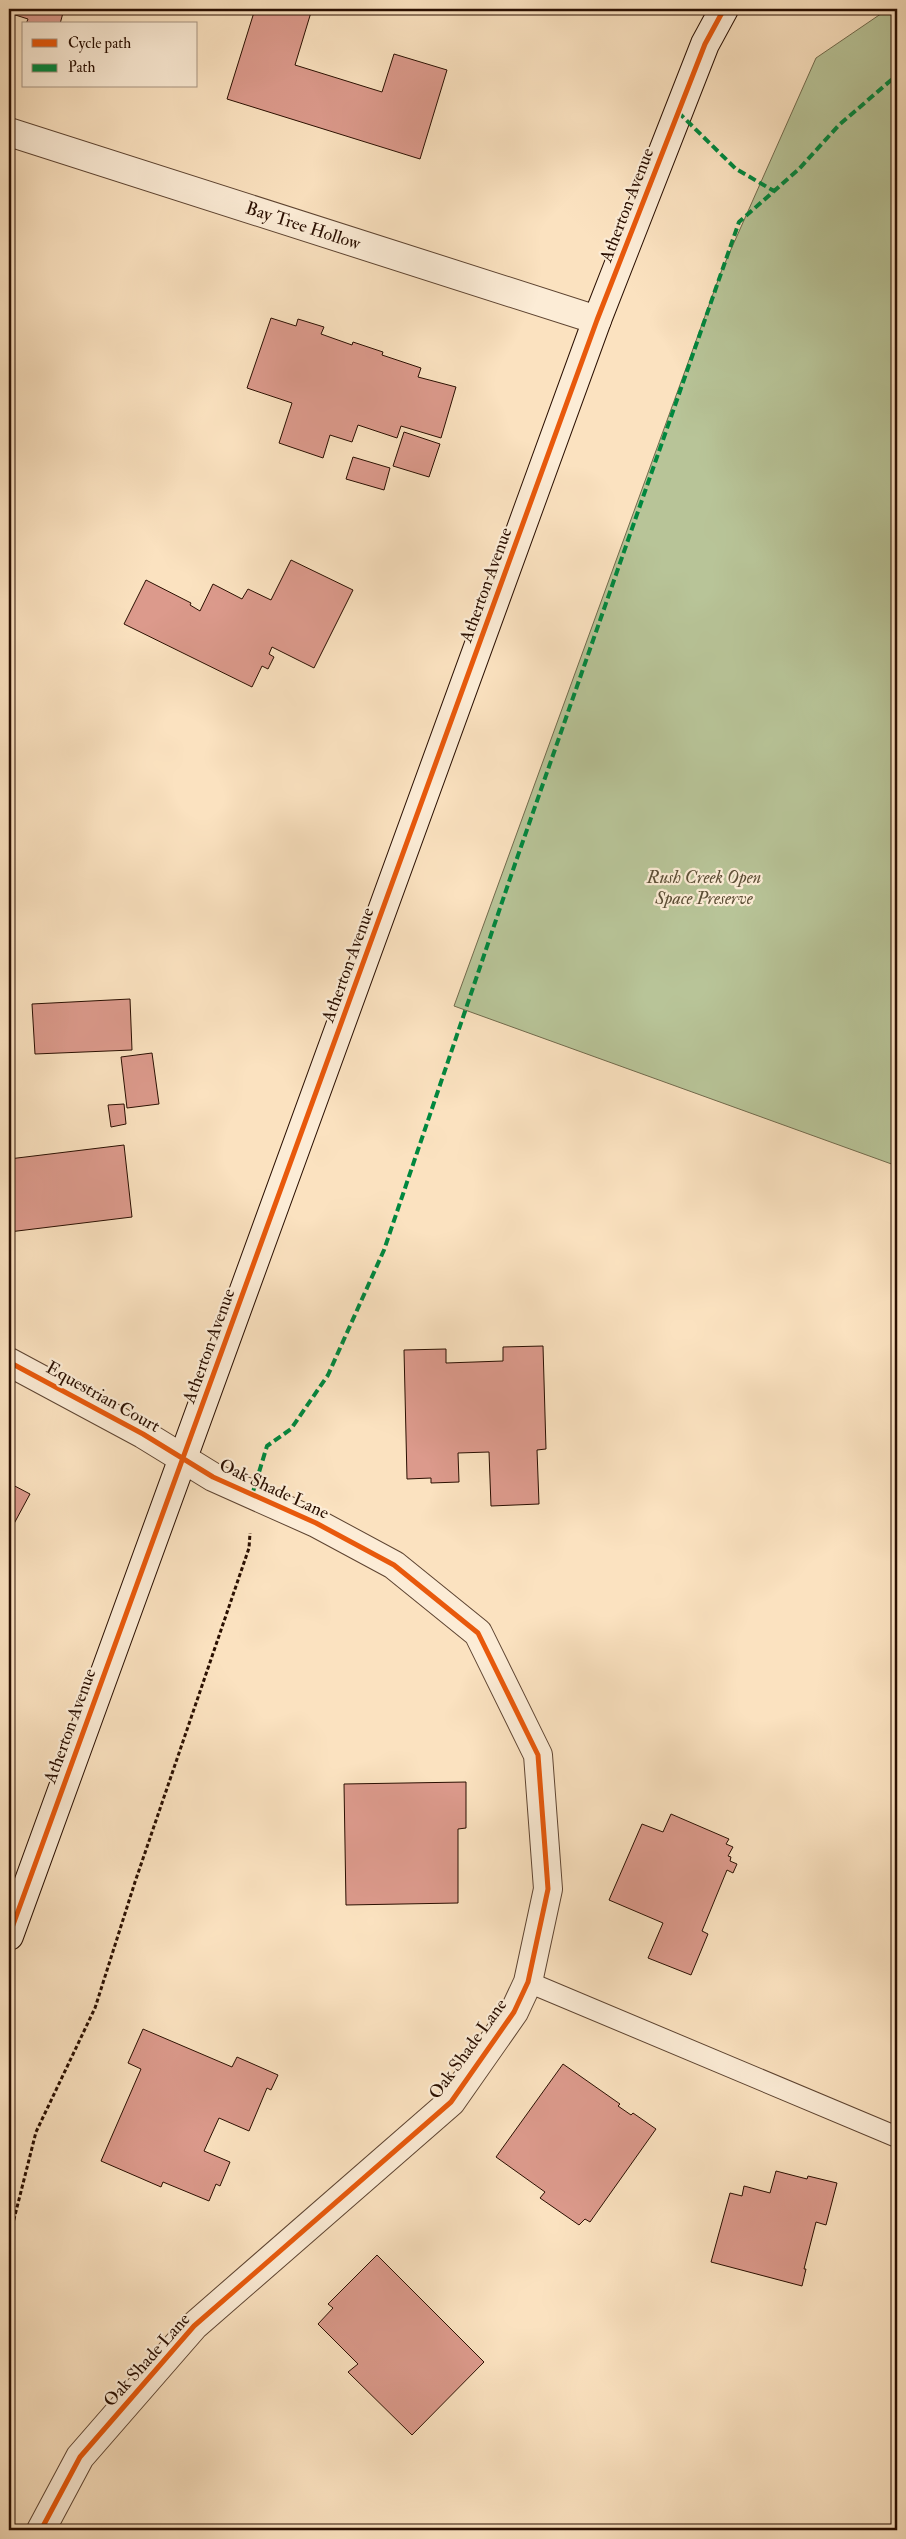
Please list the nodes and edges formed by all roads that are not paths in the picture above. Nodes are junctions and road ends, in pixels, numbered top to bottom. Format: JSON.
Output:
{"nodes":[{"id":1,"x":724,"y":9,"type":"edge"},
{"id":2,"x":9,"y":132,"type":"edge"},
{"id":3,"x":597,"y":320,"type":"junction"},
{"id":4,"x":9,"y":1362,"type":"edge"},
{"id":5,"x":182,"y":1459,"type":"junction"},
{"id":6,"x":9,"y":1936,"type":"edge"},
{"id":7,"x":528,"y":1982,"type":"junction"},
{"id":8,"x":897,"y":2137,"type":"edge"},
{"id":9,"x":41,"y":2530,"type":"edge"}],
"edges":[{"from":1,"to":3,"type":"street","name":"Atherton Avenue"},
{"from":2,"to":3,"type":"street","name":"Bay Tree Hollow"},
{"from":3,"to":5,"type":"street","name":"Atherton Avenue"},
{"from":4,"to":5,"type":"street","name":"Equestrian Court"},
{"from":5,"to":6,"type":"street","name":"Atherton Avenue"},
{"from":5,"to":7,"type":"street","name":"Oak Shade Lane"},
{"from":7,"to":8,"type":"lane"},
{"from":7,"to":9,"type":"street","name":"Oak Shade Lane"}]}
